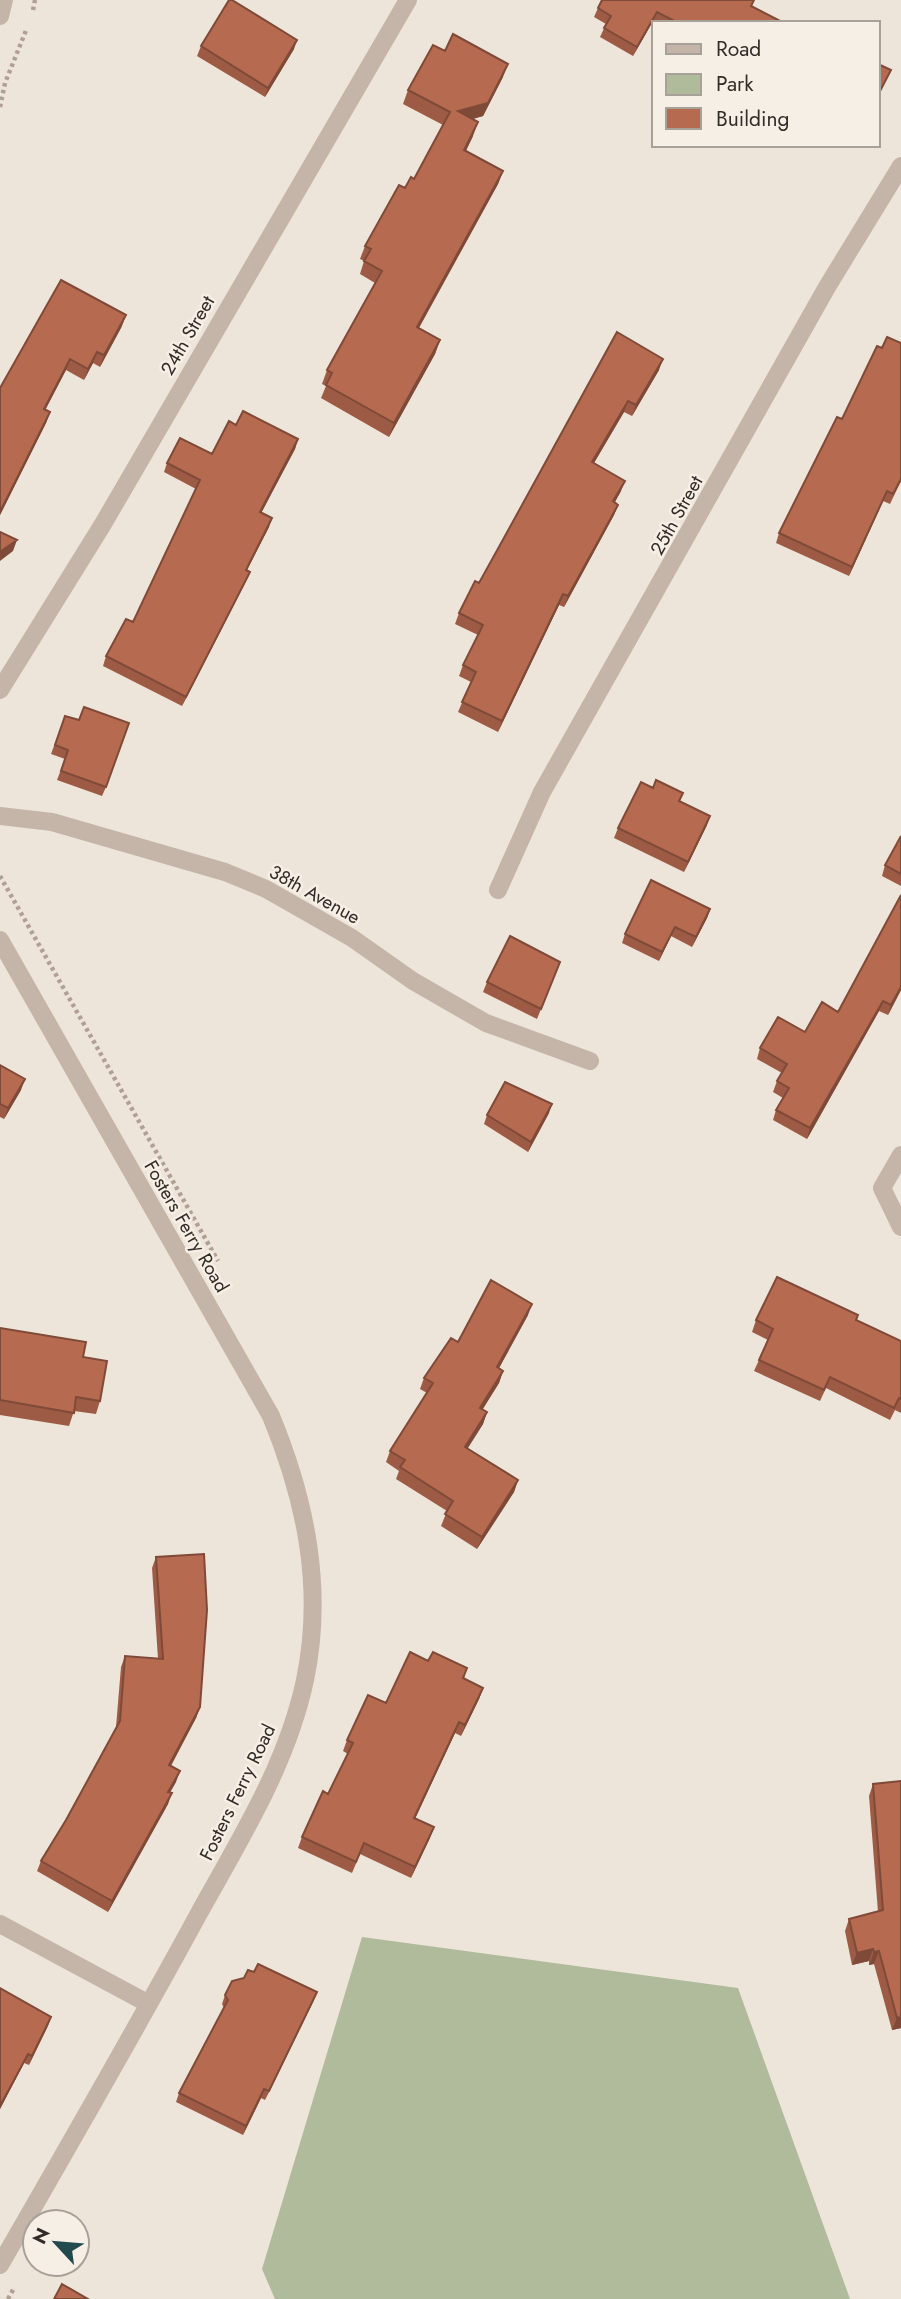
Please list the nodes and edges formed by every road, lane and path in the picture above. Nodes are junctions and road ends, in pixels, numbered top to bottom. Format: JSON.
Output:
{"nodes":[{"id":1,"x":4,"y":0,"type":"edge"},
{"id":2,"x":35,"y":0,"type":"edge"},
{"id":3,"x":408,"y":0,"type":"edge"},
{"id":4,"x":0,"y":16,"type":"edge"},
{"id":5,"x":0,"y":107,"type":"edge"},
{"id":6,"x":901,"y":166,"type":"edge"},
{"id":7,"x":0,"y":690,"type":"edge"},
{"id":8,"x":0,"y":816,"type":"edge"},
{"id":9,"x":0,"y":876,"type":"edge"},
{"id":10,"x":498,"y":890,"type":"dead end"},
{"id":11,"x":0,"y":940,"type":"edge"},
{"id":12,"x":590,"y":1061,"type":"dead end"},
{"id":13,"x":901,"y":1155,"type":"edge"},
{"id":14,"x":901,"y":1227,"type":"edge"},
{"id":15,"x":224,"y":1272,"type":"dead end"},
{"id":16,"x":0,"y":1924,"type":"edge"},
{"id":17,"x":149,"y":2004,"type":"junction"},
{"id":18,"x":0,"y":2265,"type":"edge"}],
"edges":[{"from":1,"to":4,"type":"street"},
{"from":2,"to":5,"type":"path"},
{"from":3,"to":7,"type":"street","name":"24th Street"},
{"from":6,"to":10,"type":"street","name":"25th Street"},
{"from":8,"to":12,"type":"street","name":"38th Avenue"},
{"from":9,"to":15,"type":"path"},
{"from":11,"to":17,"type":"street","name":"Fosters Ferry Road"},
{"from":13,"to":14,"type":"street"},
{"from":16,"to":17,"type":"street"},
{"from":17,"to":18,"type":"street","name":"Fosters Ferry Road"}]}
